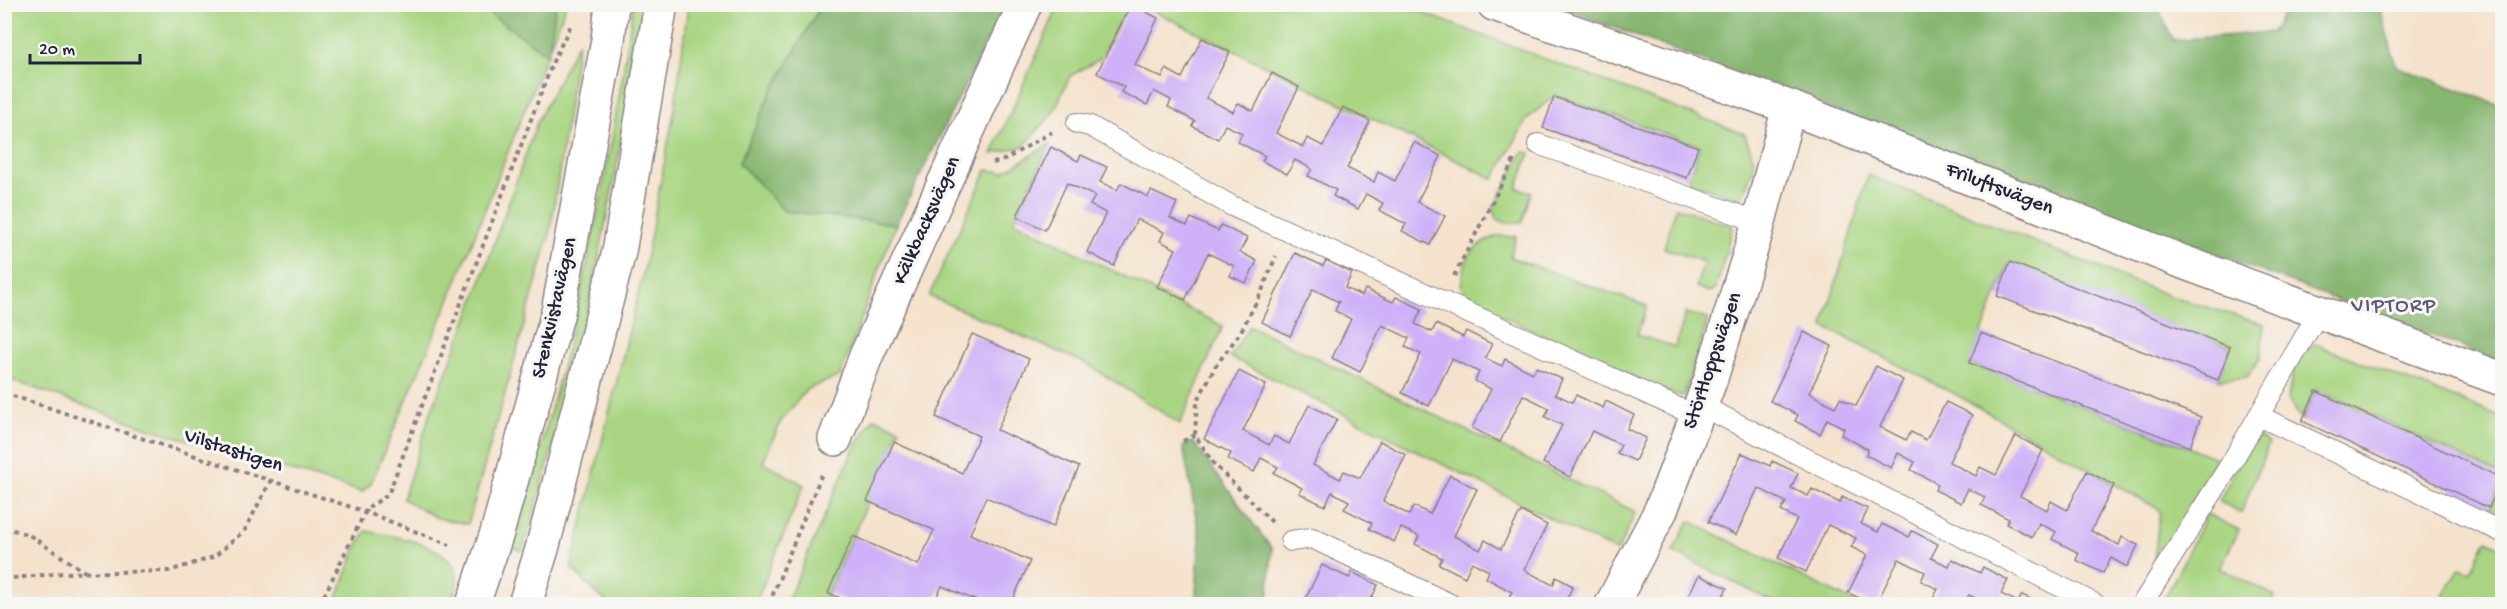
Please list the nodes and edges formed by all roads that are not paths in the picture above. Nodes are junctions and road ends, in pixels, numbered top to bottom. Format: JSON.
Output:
{"nodes":[{"id":1,"x":612,"y":4,"type":"edge"},
{"id":2,"x":661,"y":4,"type":"edge"},
{"id":3,"x":1025,"y":4,"type":"edge"},
{"id":4,"x":1494,"y":4,"type":"edge"},
{"id":5,"x":1789,"y":107,"type":"junction"},
{"id":6,"x":1077,"y":123,"type":"road end"},
{"id":7,"x":1538,"y":144,"type":"road end"},
{"id":8,"x":1759,"y":222,"type":"junction"},
{"id":9,"x":2319,"y":312,"type":"junction"},
{"id":10,"x":2502,"y":379,"type":"edge"},
{"id":11,"x":1698,"y":411,"type":"junction"},
{"id":12,"x":2259,"y":416,"type":"junction"},
{"id":13,"x":835,"y":439,"type":"road end"},
{"id":14,"x":2502,"y":532,"type":"edge"},
{"id":15,"x":1291,"y":541,"type":"road end"},
{"id":16,"x":473,"y":604,"type":"edge"},
{"id":17,"x":525,"y":604,"type":"edge"},
{"id":18,"x":1450,"y":604,"type":"edge"},
{"id":19,"x":1612,"y":604,"type":"edge"},
{"id":20,"x":2095,"y":604,"type":"edge"},
{"id":21,"x":2142,"y":604,"type":"edge"}],
"edges":[{"from":1,"to":16,"type":"street","name":"Stenkvistavägen"},
{"from":2,"to":17,"type":"street"},
{"from":3,"to":13,"type":"street","name":"Kälkbacksvägen"},
{"from":4,"to":5,"type":"street","name":"Friluftsvägen"},
{"from":5,"to":8,"type":"street","name":"Störtloppsvägen"},
{"from":5,"to":9,"type":"street","name":"Friluftsvägen"},
{"from":6,"to":11,"type":"lane"},
{"from":7,"to":8,"type":"lane"},
{"from":8,"to":11,"type":"street","name":"Störtloppsvägen"},
{"from":9,"to":10,"type":"street","name":"Friluftsvägen"},
{"from":9,"to":12,"type":"lane"},
{"from":11,"to":19,"type":"street","name":"Störtloppsvägen"},
{"from":11,"to":20,"type":"lane"},
{"from":12,"to":14,"type":"lane"},
{"from":12,"to":21,"type":"lane"},
{"from":15,"to":18,"type":"lane"}]}
